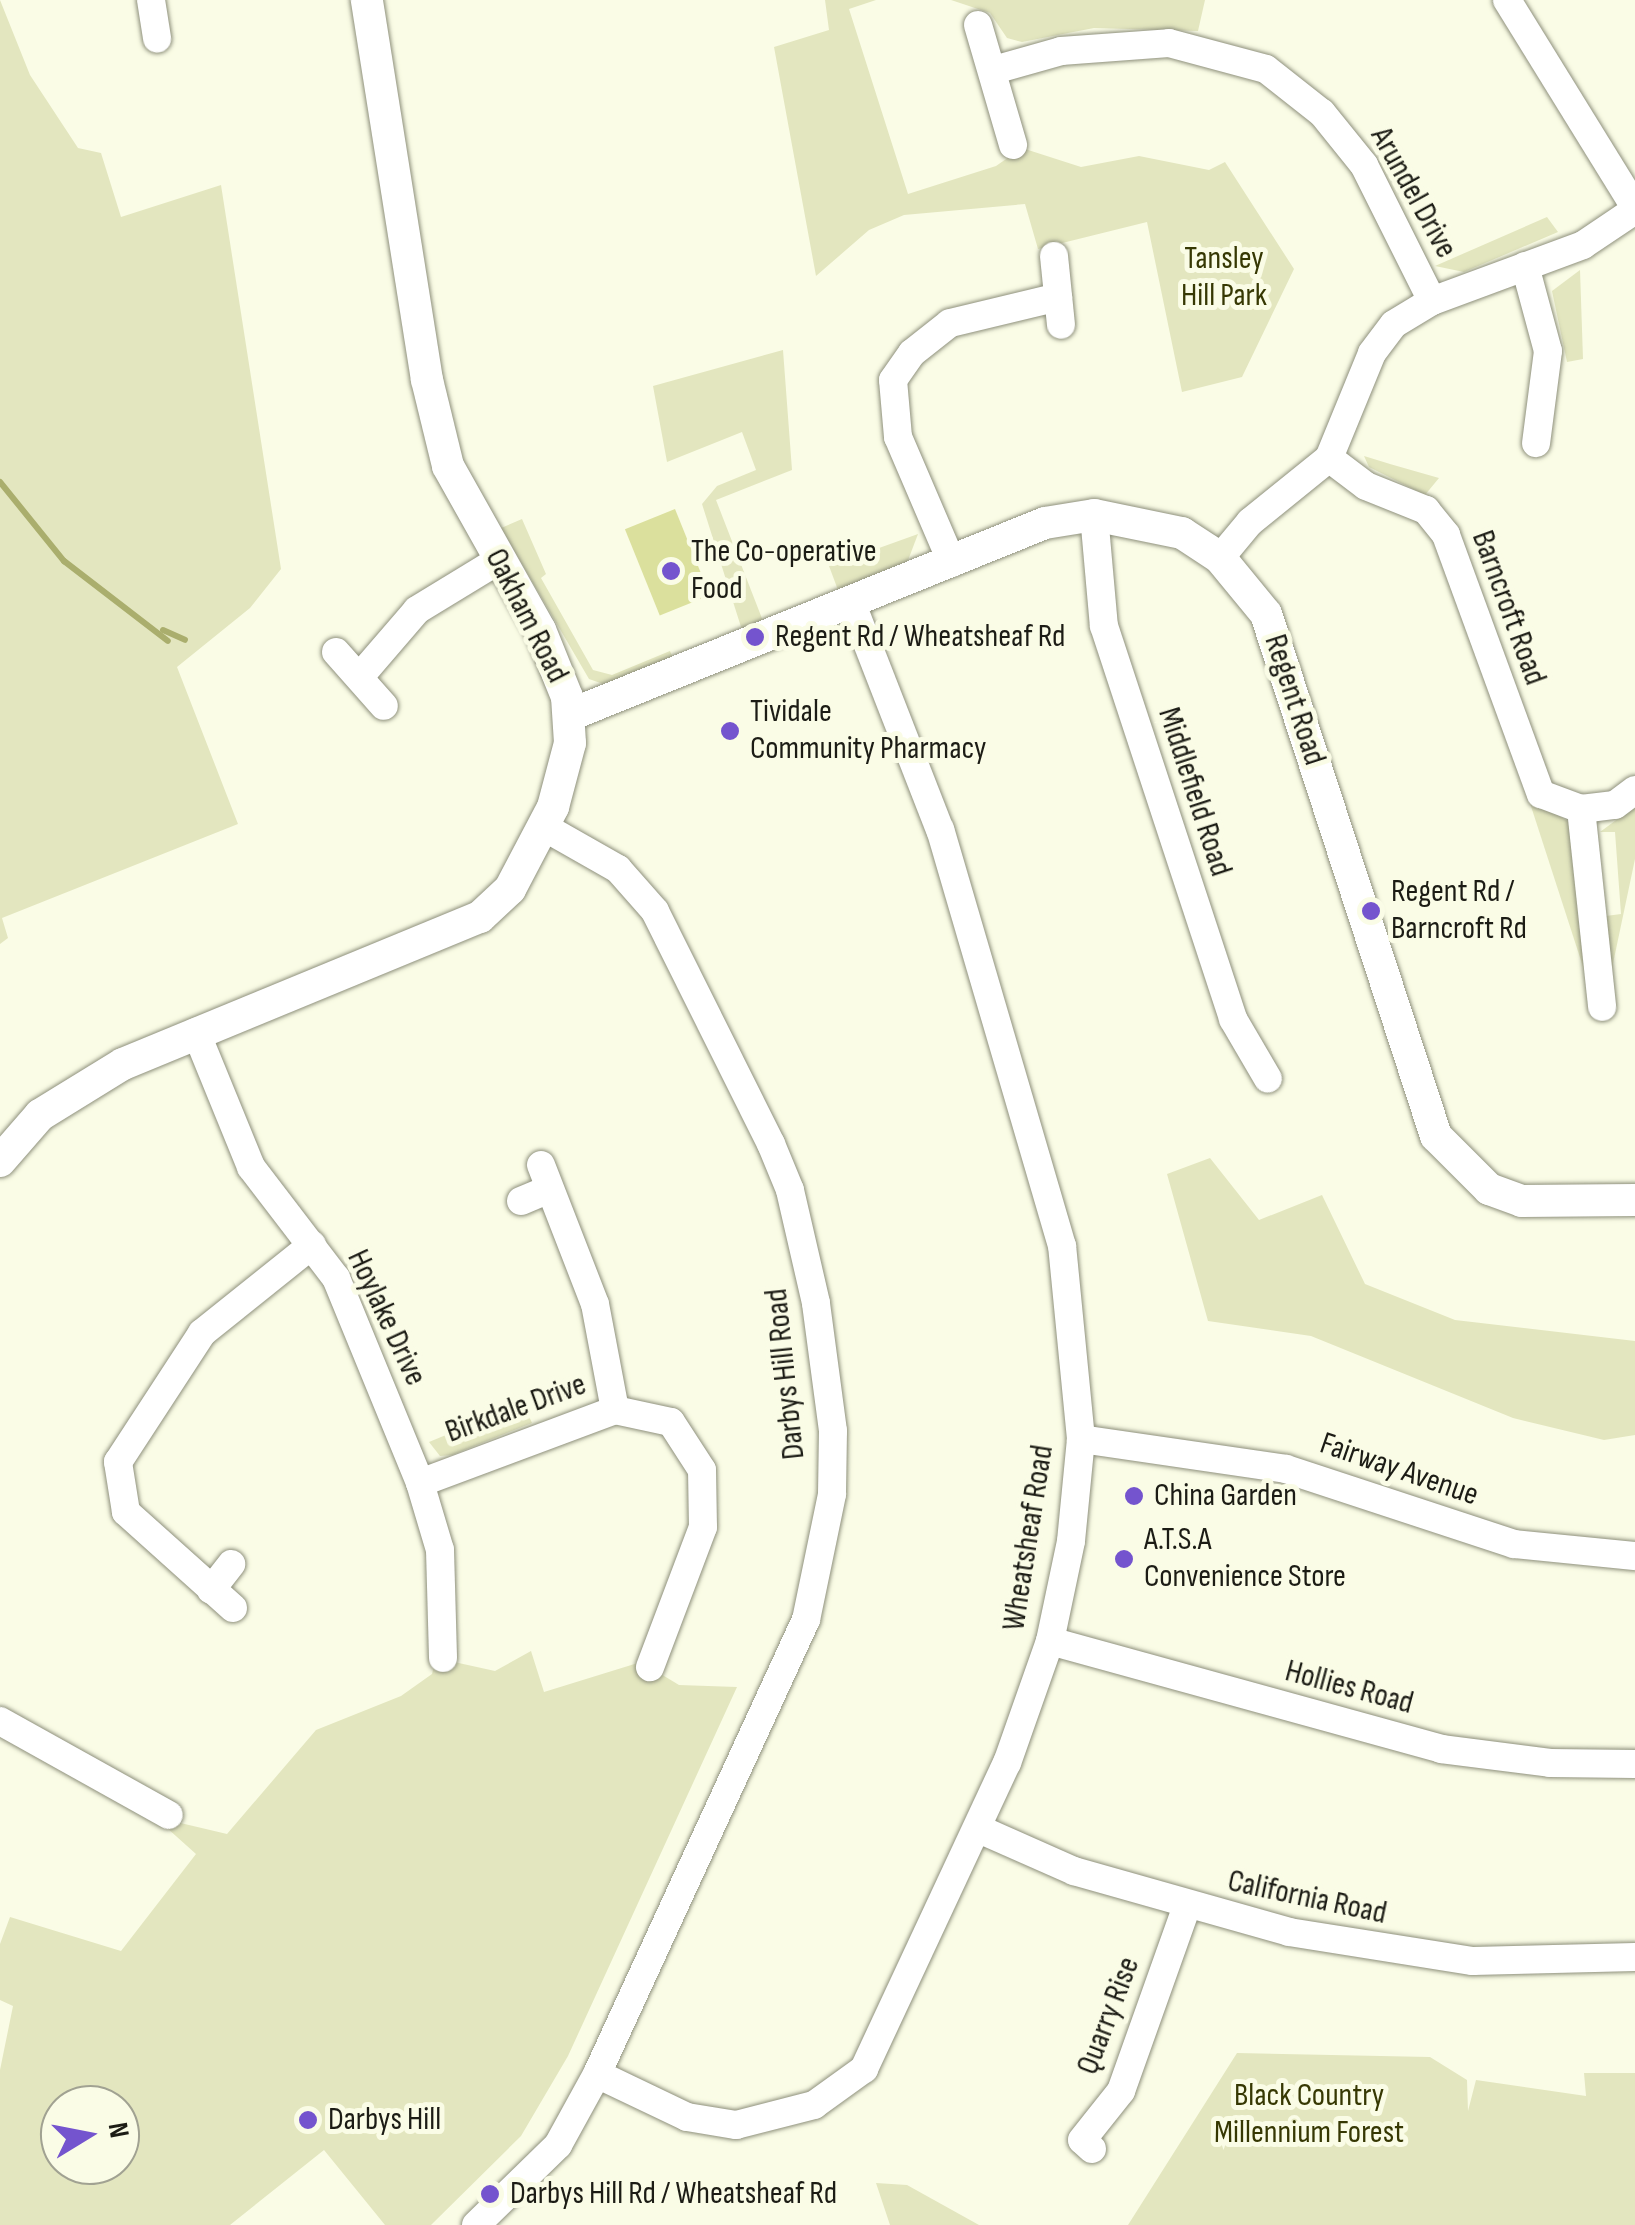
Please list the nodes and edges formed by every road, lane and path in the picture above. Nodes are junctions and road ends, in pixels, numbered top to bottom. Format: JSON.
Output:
{"nodes":[{"id":1,"x":151,"y":0,"type":"edge"},
{"id":2,"x":366,"y":0,"type":"edge"},
{"id":3,"x":1507,"y":0,"type":"edge"},
{"id":4,"x":978,"y":25,"type":"dead end"},
{"id":5,"x":157,"y":39,"type":"dead end"},
{"id":6,"x":994,"y":70,"type":"junction"},
{"id":7,"x":1013,"y":145,"type":"dead end"},
{"id":8,"x":1635,"y":208,"type":"edge"},
{"id":9,"x":1054,"y":256,"type":"dead end"},
{"id":10,"x":1525,"y":266,"type":"junction"},
{"id":11,"x":1432,"y":301,"type":"junction"},
{"id":12,"x":1536,"y":444,"type":"dead end"},
{"id":13,"x":1330,"y":458,"type":"junction"},
{"id":14,"x":1094,"y":515,"type":"junction"},
{"id":15,"x":1220,"y":558,"type":"junction"},
{"id":16,"x":500,"y":560,"type":"junction"},
{"id":17,"x":952,"y":563,"type":"junction"},
{"id":18,"x":851,"y":602,"type":"junction"},
{"id":19,"x":336,"y":652,"type":"dead end"},
{"id":20,"x":362,"y":674,"type":"junction"},
{"id":21,"x":384,"y":706,"type":"dead end"},
{"id":22,"x":570,"y":715,"type":"junction"},
{"id":23,"x":1635,"y":790,"type":"edge"},
{"id":24,"x":1581,"y":809,"type":"junction"},
{"id":25,"x":544,"y":827,"type":"junction"},
{"id":26,"x":1602,"y":1008,"type":"dead end"},
{"id":27,"x":196,"y":1032,"type":"junction"},
{"id":28,"x":1268,"y":1079,"type":"dead end"},
{"id":29,"x":0,"y":1161,"type":"edge"},
{"id":30,"x":1635,"y":1200,"type":"edge"},
{"id":31,"x":521,"y":1201,"type":"dead end"},
{"id":32,"x":312,"y":1245,"type":"junction"},
{"id":33,"x":616,"y":1410,"type":"junction"},
{"id":34,"x":1081,"y":1439,"type":"junction"},
{"id":35,"x":420,"y":1482,"type":"junction"},
{"id":36,"x":1635,"y":1556,"type":"edge"},
{"id":37,"x":231,"y":1564,"type":"dead end"},
{"id":38,"x":1050,"y":1640,"type":"junction"},
{"id":39,"x":443,"y":1658,"type":"dead end"},
{"id":40,"x":650,"y":1667,"type":"dead end"},
{"id":41,"x":0,"y":1721,"type":"edge"},
{"id":42,"x":1635,"y":1764,"type":"edge"},
{"id":43,"x":169,"y":1815,"type":"dead end"},
{"id":44,"x":979,"y":1829,"type":"junction"},
{"id":45,"x":1186,"y":1908,"type":"junction"},
{"id":46,"x":1635,"y":1957,"type":"edge"},
{"id":47,"x":597,"y":2074,"type":"junction"},
{"id":48,"x":1080,"y":2141,"type":"dead end"},
{"id":49,"x":476,"y":2225,"type":"edge"}],
"edges":[{"from":1,"to":5,"type":"street"},
{"from":2,"to":16,"type":"street","name":"Oakham Road"},
{"from":3,"to":8,"type":"street"},
{"from":4,"to":6,"type":"street"},
{"from":6,"to":7,"type":"street"},
{"from":6,"to":11,"type":"street","name":"Arundel Drive"},
{"from":8,"to":10,"type":"street"},
{"from":9,"to":17,"type":"street"},
{"from":10,"to":11,"type":"street"},
{"from":10,"to":12,"type":"street"},
{"from":11,"to":13,"type":"street"},
{"from":13,"to":15,"type":"street"},
{"from":13,"to":24,"type":"street","name":"Barncroft Road"},
{"from":14,"to":15,"type":"street","name":"Regent Road"},
{"from":14,"to":17,"type":"street","name":"Regent Road"},
{"from":14,"to":28,"type":"street","name":"Middlefield Road"},
{"from":15,"to":30,"type":"street","name":"Regent Road"},
{"from":16,"to":20,"type":"street"},
{"from":16,"to":22,"type":"street","name":"Oakham Road"},
{"from":17,"to":18,"type":"street","name":"Regent Road"},
{"from":18,"to":22,"type":"street","name":"Regent Road"},
{"from":18,"to":34,"type":"street","name":"Wheatsheaf Road"},
{"from":19,"to":20,"type":"street"},
{"from":20,"to":21,"type":"street"},
{"from":22,"to":25,"type":"street","name":"Oakham Road"},
{"from":23,"to":24,"type":"street"},
{"from":24,"to":26,"type":"street"},
{"from":25,"to":27,"type":"street","name":"Oakham Road"},
{"from":25,"to":47,"type":"street","name":"Darbys Hill Road"},
{"from":27,"to":29,"type":"street","name":"Oakham Road"},
{"from":27,"to":32,"type":"street","name":"Hoylake Drive"},
{"from":31,"to":33,"type":"street"},
{"from":32,"to":35,"type":"street","name":"Hoylake Drive"},
{"from":32,"to":37,"type":"street"},
{"from":33,"to":35,"type":"street","name":"Birkdale Drive"},
{"from":33,"to":40,"type":"street","name":"Birkdale Drive"},
{"from":34,"to":36,"type":"street","name":"Fairway Avenue"},
{"from":34,"to":38,"type":"street","name":"Wheatsheaf Road"},
{"from":35,"to":39,"type":"street","name":"Hoylake Drive"},
{"from":38,"to":42,"type":"street","name":"Hollies Road"},
{"from":38,"to":44,"type":"street","name":"Wheatsheaf Road"},
{"from":41,"to":43,"type":"street"},
{"from":44,"to":45,"type":"street","name":"California Road"},
{"from":44,"to":47,"type":"street","name":"Wheatsheaf Road"},
{"from":45,"to":46,"type":"street","name":"California Road"},
{"from":45,"to":48,"type":"street","name":"Quarry Rise"},
{"from":47,"to":49,"type":"street","name":"Darbys Hill Road"}]}
